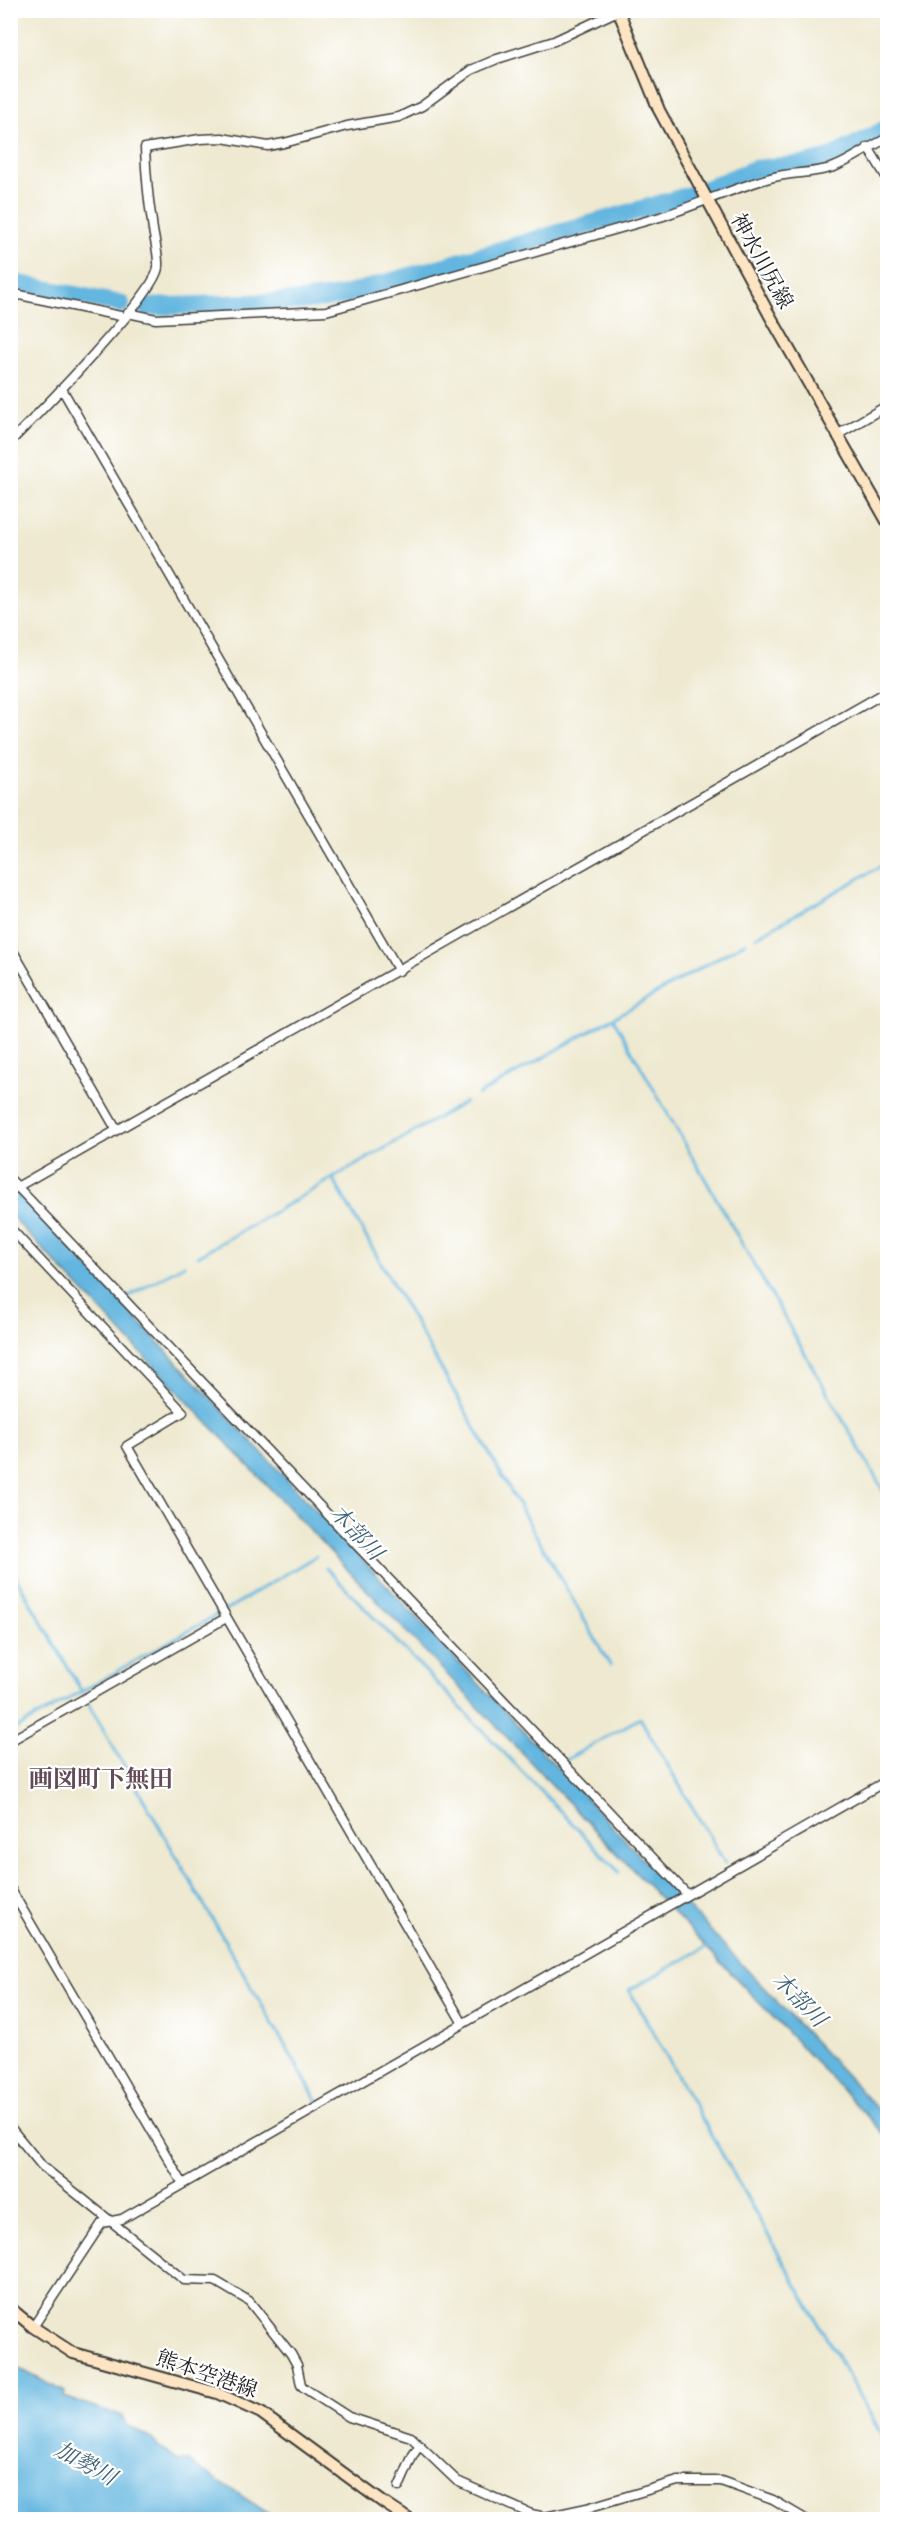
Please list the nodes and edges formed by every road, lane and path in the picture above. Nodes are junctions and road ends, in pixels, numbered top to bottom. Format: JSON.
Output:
{"nodes":[{"id":1,"x":619,"y":11,"type":"edge"},
{"id":2,"x":888,"y":138,"type":"edge"},
{"id":3,"x":868,"y":147,"type":"junction"},
{"id":4,"x":888,"y":180,"type":"edge"},
{"id":5,"x":706,"y":199,"type":"junction"},
{"id":6,"x":10,"y":293,"type":"edge"},
{"id":7,"x":126,"y":315,"type":"junction"},
{"id":8,"x":62,"y":389,"type":"junction"},
{"id":9,"x":888,"y":405,"type":"edge"},
{"id":10,"x":837,"y":435,"type":"junction"},
{"id":11,"x":10,"y":442,"type":"edge"},
{"id":12,"x":888,"y":523,"type":"edge"},
{"id":13,"x":888,"y":691,"type":"edge"},
{"id":14,"x":10,"y":946,"type":"edge"},
{"id":15,"x":399,"y":971,"type":"junction"},
{"id":16,"x":116,"y":1129,"type":"junction"},
{"id":17,"x":10,"y":1179,"type":"edge"},
{"id":18,"x":14,"y":1189,"type":"edge"},
{"id":19,"x":10,"y":1228,"type":"edge"},
{"id":20,"x":226,"y":1618,"type":"junction"},
{"id":21,"x":10,"y":1741,"type":"edge"},
{"id":22,"x":888,"y":1780,"type":"edge"},
{"id":23,"x":10,"y":1888,"type":"edge"},
{"id":24,"x":684,"y":1895,"type":"junction"},
{"id":25,"x":462,"y":2022,"type":"junction"},
{"id":26,"x":10,"y":2127,"type":"edge"},
{"id":27,"x":183,"y":2184,"type":"junction"},
{"id":28,"x":109,"y":2221,"type":"junction"},
{"id":29,"x":10,"y":2308,"type":"edge"},
{"id":30,"x":33,"y":2327,"type":"junction"},
{"id":31,"x":420,"y":2445,"type":"junction"},
{"id":32,"x":399,"y":2487,"type":"dead end"},
{"id":33,"x":410,"y":2520,"type":"edge"},
{"id":34,"x":807,"y":2520,"type":"edge"}],
"edges":[{"from":1,"to":5,"type":"main road","name":"神水川尻線"},
{"from":1,"to":7,"type":"street"},
{"from":2,"to":3,"type":"street"},
{"from":3,"to":4,"type":"street"},
{"from":3,"to":5,"type":"street"},
{"from":5,"to":7,"type":"street"},
{"from":5,"to":10,"type":"main road","name":"神水川尻線"},
{"from":6,"to":7,"type":"street"},
{"from":7,"to":8,"type":"street"},
{"from":8,"to":11,"type":"street"},
{"from":8,"to":15,"type":"street"},
{"from":9,"to":10,"type":"street"},
{"from":10,"to":12,"type":"main road","name":"神水川尻線"},
{"from":13,"to":15,"type":"street"},
{"from":14,"to":16,"type":"street"},
{"from":15,"to":16,"type":"street"},
{"from":16,"to":18,"type":"street"},
{"from":17,"to":18,"type":"street"},
{"from":18,"to":24,"type":"street"},
{"from":19,"to":20,"type":"street"},
{"from":20,"to":21,"type":"street"},
{"from":20,"to":25,"type":"street"},
{"from":22,"to":24,"type":"street"},
{"from":23,"to":27,"type":"street"},
{"from":24,"to":25,"type":"street"},
{"from":25,"to":27,"type":"street"},
{"from":26,"to":28,"type":"street"},
{"from":27,"to":28,"type":"street"},
{"from":28,"to":30,"type":"street"},
{"from":28,"to":31,"type":"street"},
{"from":29,"to":30,"type":"main road","name":"熊本空港線"},
{"from":30,"to":33,"type":"main road","name":"熊本空港線"},
{"from":31,"to":32,"type":"street"},
{"from":31,"to":34,"type":"street"}]}
